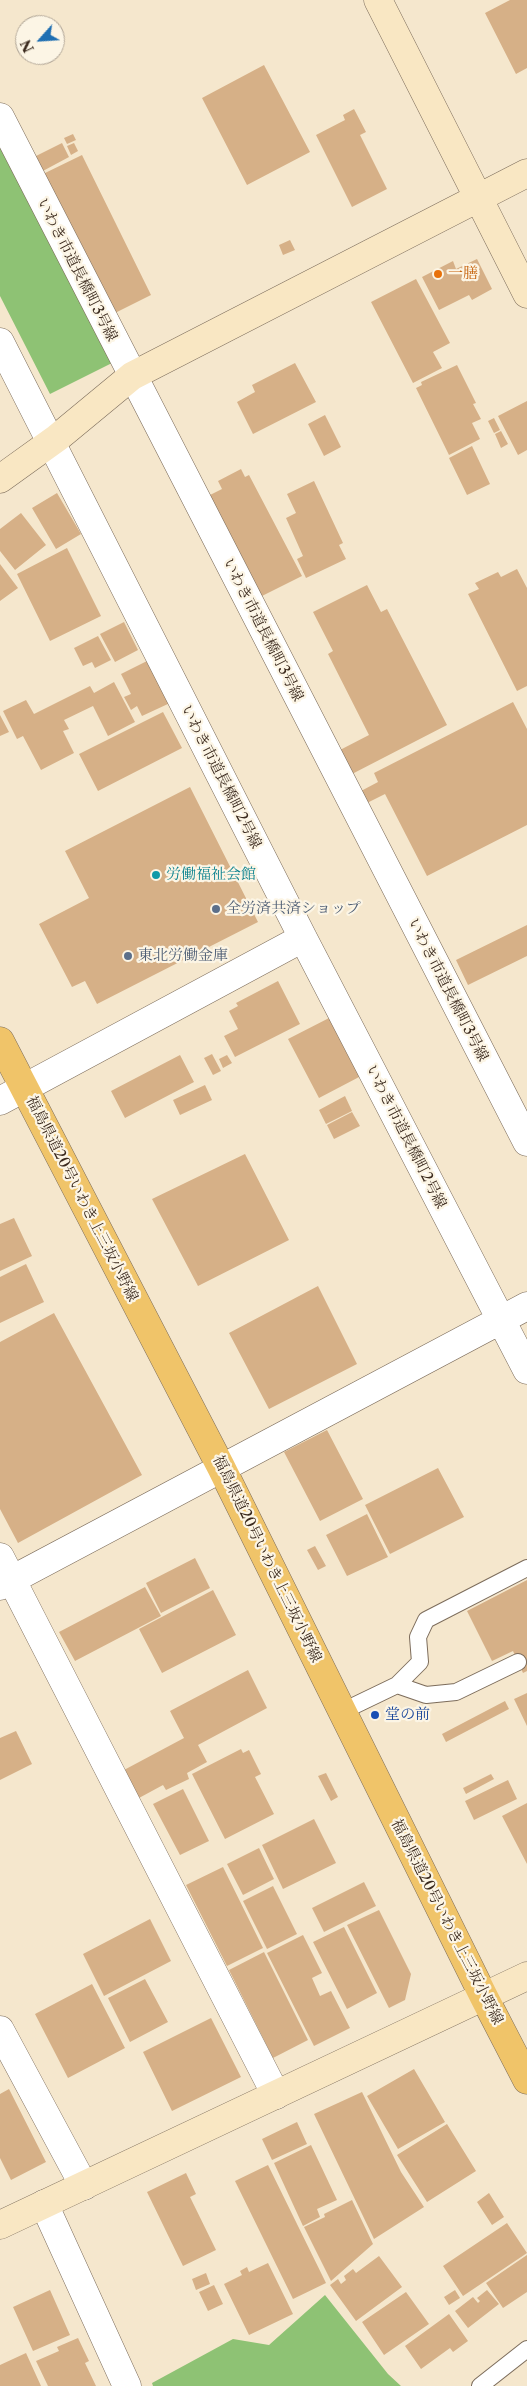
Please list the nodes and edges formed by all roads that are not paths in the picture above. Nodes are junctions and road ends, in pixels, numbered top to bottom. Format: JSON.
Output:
{"nodes":[{"id":1,"x":378,"y":0,"type":"edge"},
{"id":2,"x":0,"y":117,"type":"edge"},
{"id":3,"x":527,"y":173,"type":"edge"},
{"id":4,"x":478,"y":199,"type":"junction"},
{"id":5,"x":527,"y":294,"type":"edge"},
{"id":6,"x":0,"y":342,"type":"edge"},
{"id":7,"x":132,"y":376,"type":"junction"},
{"id":8,"x":50,"y":443,"type":"junction"},
{"id":9,"x":0,"y":479,"type":"edge"},
{"id":10,"x":303,"y":938,"type":"junction"},
{"id":11,"x":0,"y":1041,"type":"edge"},
{"id":12,"x":25,"y":1088,"type":"junction"},
{"id":13,"x":0,"y":1101,"type":"edge"},
{"id":14,"x":527,"y":1142,"type":"edge"},
{"id":15,"x":527,"y":1306,"type":"edge"},
{"id":16,"x":501,"y":1320,"type":"junction"},
{"id":17,"x":527,"y":1370,"type":"edge"},
{"id":18,"x":221,"y":1467,"type":"junction"},
{"id":19,"x":527,"y":1568,"type":"edge"},
{"id":20,"x":4,"y":1574,"type":"edge"},
{"id":21,"x":518,"y":1662,"type":"dead end"},
{"id":22,"x":397,"y":1685,"type":"junction"},
{"id":23,"x":342,"y":1712,"type":"junction"},
{"id":24,"x":527,"y":1976,"type":"edge"},
{"id":25,"x":484,"y":1997,"type":"junction"},
{"id":26,"x":0,"y":2030,"type":"edge"},
{"id":27,"x":527,"y":2080,"type":"edge"},
{"id":28,"x":276,"y":2095,"type":"junction"},
{"id":29,"x":84,"y":2186,"type":"junction"},
{"id":30,"x":44,"y":2204,"type":"junction"},
{"id":31,"x":0,"y":2225,"type":"edge"},
{"id":32,"x":527,"y":2349,"type":"edge"},
{"id":33,"x":127,"y":2386,"type":"edge"},
{"id":34,"x":480,"y":2386,"type":"edge"}],
"edges":[{"from":1,"to":4,"type":"street"},
{"from":2,"to":7,"type":"street","name":"いわき市道長橋町3号線"},
{"from":3,"to":4,"type":"street"},
{"from":4,"to":5,"type":"street"},
{"from":4,"to":7,"type":"street"},
{"from":6,"to":8,"type":"street","name":"いわき市道長橋町2号線"},
{"from":7,"to":8,"type":"street"},
{"from":7,"to":14,"type":"street","name":"いわき市道長橋町3号線"},
{"from":8,"to":9,"type":"street"},
{"from":8,"to":10,"type":"street","name":"いわき市道長橋町2号線"},
{"from":10,"to":12,"type":"street"},
{"from":10,"to":16,"type":"street","name":"いわき市道長橋町2号線"},
{"from":11,"to":12,"type":"main road","name":"福島県道20号いわき上三坂小野線"},
{"from":12,"to":13,"type":"street"},
{"from":12,"to":18,"type":"main road","name":"福島県道20号いわき上三坂小野線"},
{"from":15,"to":16,"type":"street"},
{"from":16,"to":17,"type":"street","name":"いわき市道長橋町2号線"},
{"from":16,"to":18,"type":"street"},
{"from":18,"to":20,"type":"street"},
{"from":18,"to":23,"type":"main road","name":"福島県道20号いわき上三坂小野線"},
{"from":19,"to":22,"type":"lane"},
{"from":20,"to":28,"type":"street"},
{"from":21,"to":22,"type":"lane"},
{"from":22,"to":23,"type":"lane"},
{"from":23,"to":25,"type":"main road","name":"福島県道20号いわき上三坂小野線"},
{"from":24,"to":25,"type":"street"},
{"from":25,"to":27,"type":"main road","name":"福島県道20号いわき上三坂小野線"},
{"from":25,"to":28,"type":"street"},
{"from":26,"to":29,"type":"street"},
{"from":28,"to":29,"type":"street"},
{"from":29,"to":30,"type":"street"},
{"from":30,"to":31,"type":"street"},
{"from":30,"to":33,"type":"street"},
{"from":32,"to":34,"type":"lane"}]}
